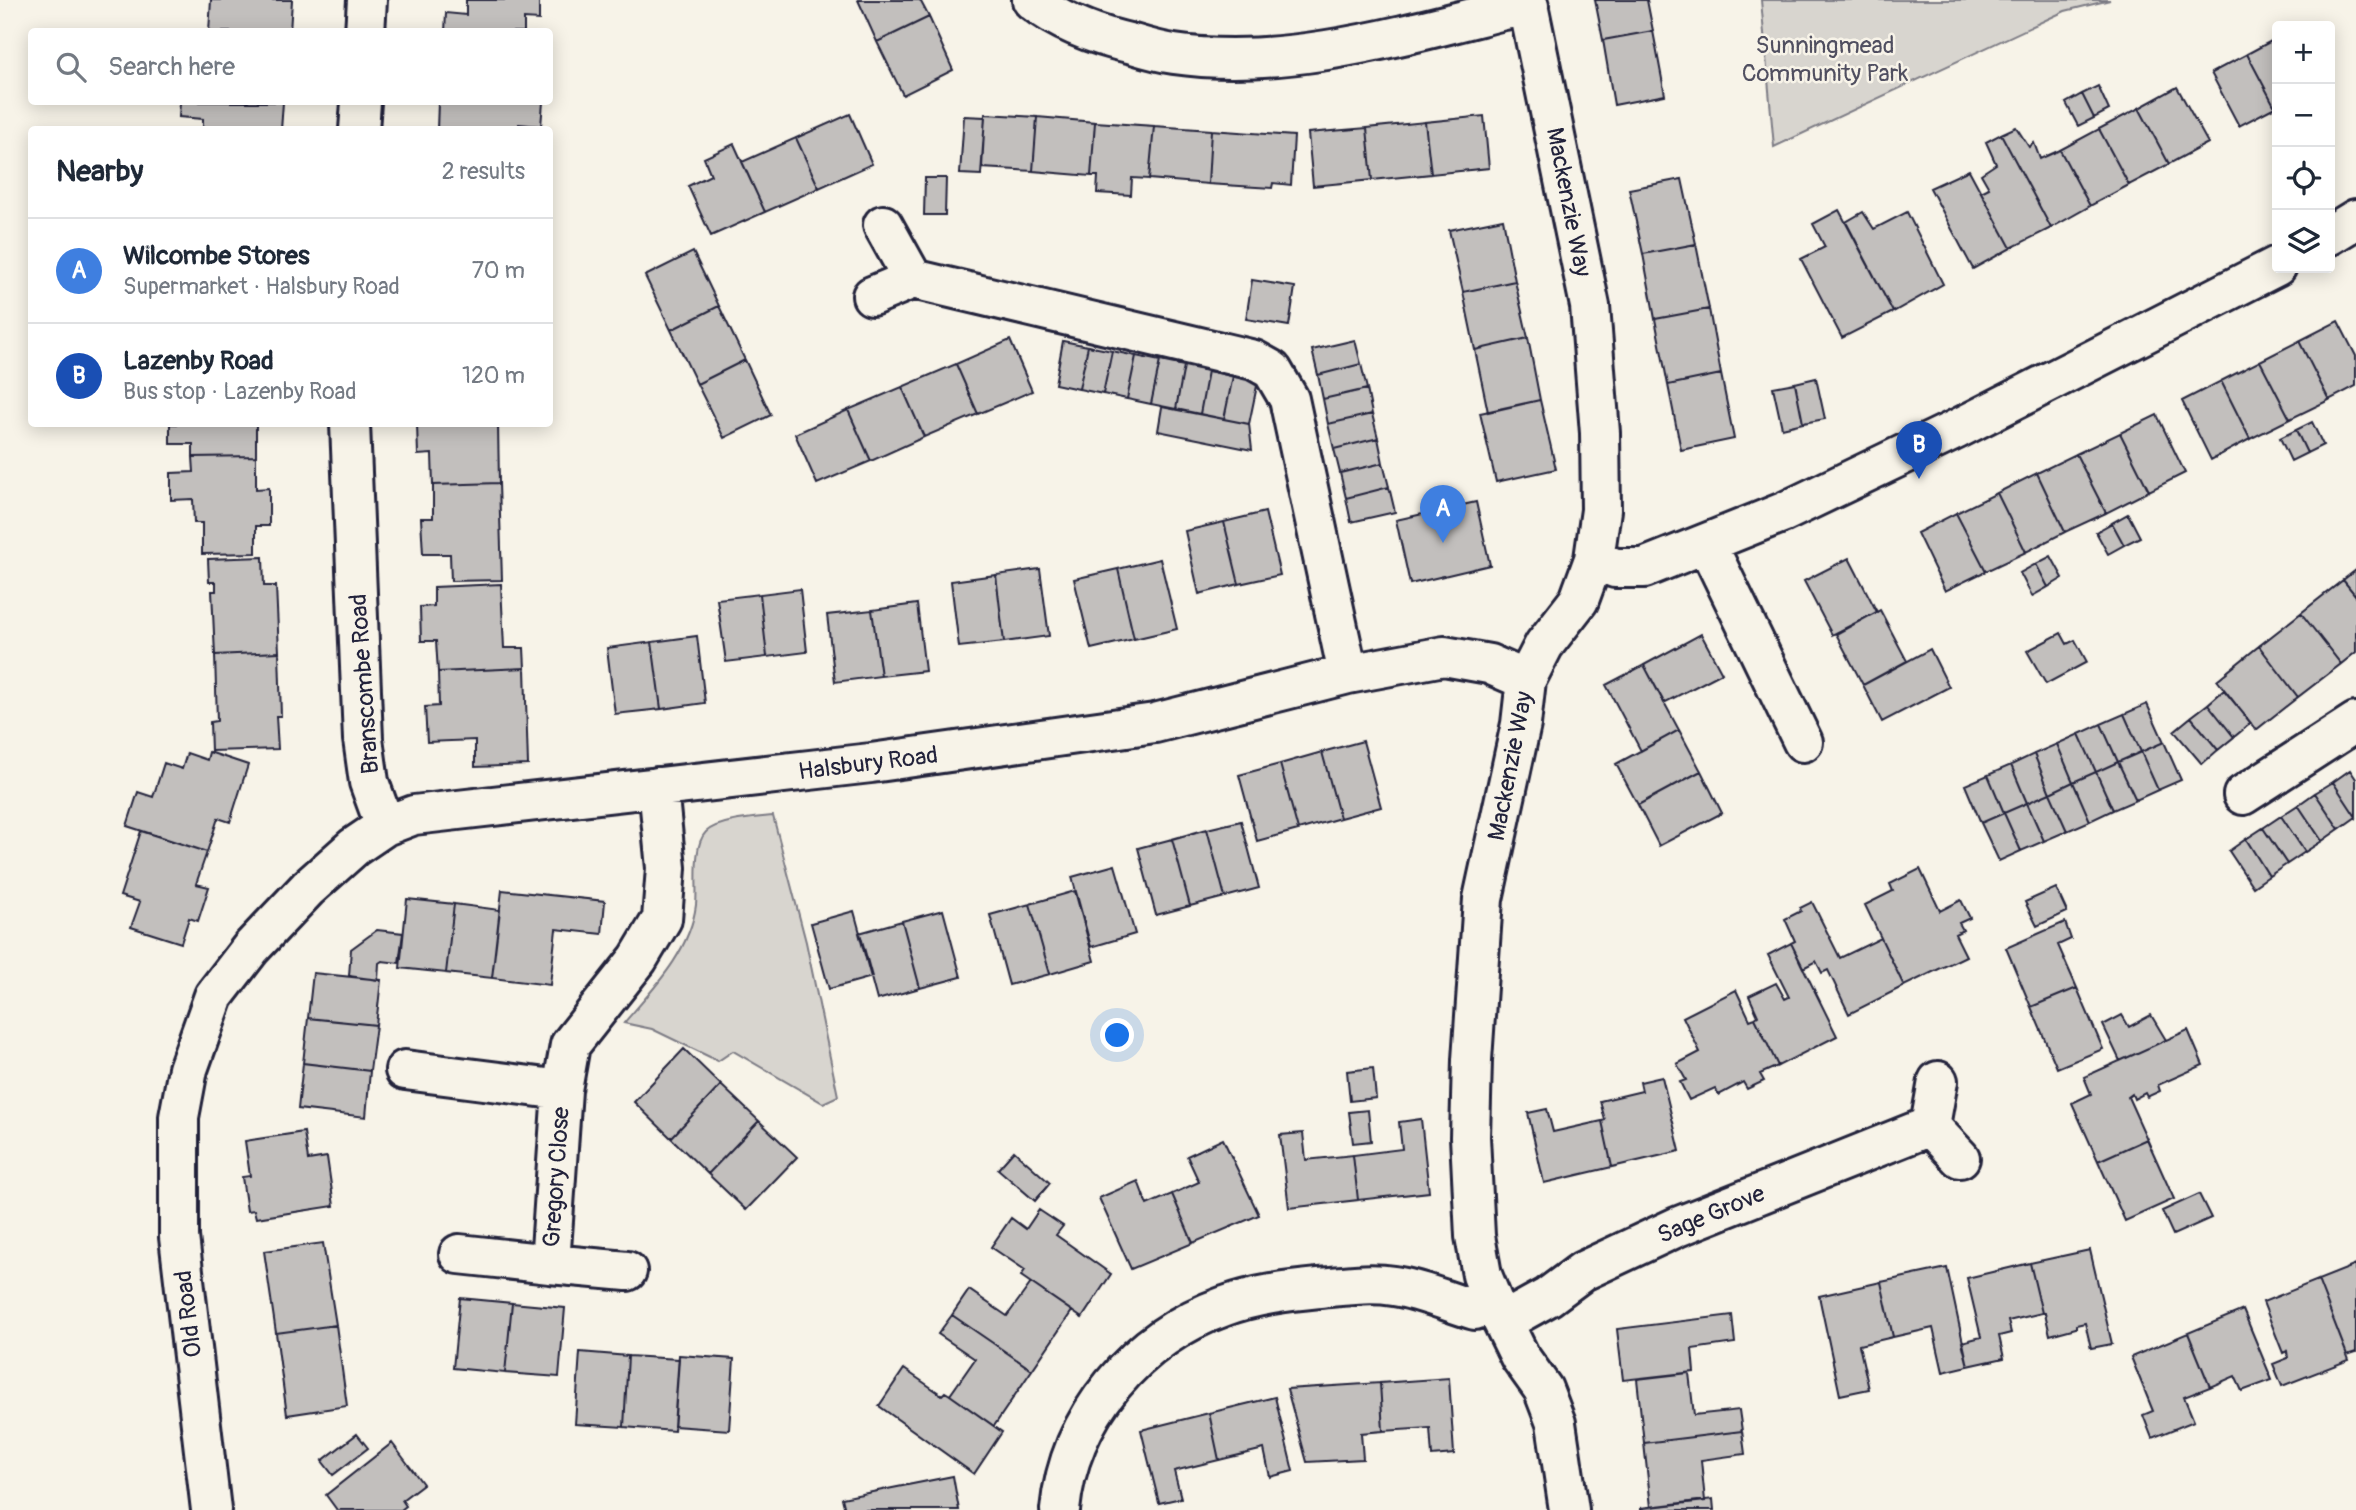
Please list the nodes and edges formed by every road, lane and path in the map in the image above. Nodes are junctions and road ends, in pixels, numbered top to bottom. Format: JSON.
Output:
{"nodes":[{"id":1,"x":367,"y":0,"type":"edge"},
{"id":2,"x":1031,"y":0,"type":"edge"},
{"id":3,"x":1528,"y":3,"type":"edge"},
{"id":4,"x":365,"y":28,"type":"edge"},
{"id":5,"x":361,"y":105,"type":"edge"},
{"id":6,"x":359,"y":126,"type":"edge"},
{"id":7,"x":2356,"y":219,"type":"edge"},
{"id":8,"x":883,"y":225,"type":"dead end"},
{"id":9,"x":2335,"y":232,"type":"edge"},
{"id":10,"x":2272,"y":269,"type":"edge"},
{"id":11,"x":913,"y":279,"type":"junction"},
{"id":12,"x":872,"y":296,"type":"dead end"},
{"id":13,"x":350,"y":427,"type":"edge"},
{"id":14,"x":1707,"y":544,"type":"junction"},
{"id":15,"x":1594,"y":559,"type":"junction"},
{"id":16,"x":1348,"y":674,"type":"junction"},
{"id":17,"x":1526,"y":680,"type":"junction"},
{"id":18,"x":2356,"y":722,"type":"edge"},
{"id":19,"x":1803,"y":741,"type":"dead end"},
{"id":20,"x":658,"y":787,"type":"junction"},
{"id":21,"x":2243,"y":795,"type":"dead end"},
{"id":22,"x":385,"y":826,"type":"junction"},
{"id":23,"x":405,"y":1070,"type":"dead end"},
{"id":24,"x":1938,"y":1081,"type":"dead end"},
{"id":25,"x":562,"y":1090,"type":"junction"},
{"id":26,"x":1930,"y":1126,"type":"junction"},
{"id":27,"x":1960,"y":1158,"type":"dead end"},
{"id":28,"x":459,"y":1254,"type":"dead end"},
{"id":29,"x":550,"y":1264,"type":"junction"},
{"id":30,"x":627,"y":1271,"type":"dead end"},
{"id":31,"x":1498,"y":1312,"type":"junction"},
{"id":32,"x":211,"y":1510,"type":"edge"},
{"id":33,"x":1060,"y":1510,"type":"edge"},
{"id":34,"x":1569,"y":1510,"type":"edge"}],
"edges":[{"from":1,"to":4,"type":"street"},
{"from":2,"to":3,"type":"street"},
{"from":3,"to":15,"type":"street","name":"Mackenzie Way"},
{"from":5,"to":6,"type":"street"},
{"from":7,"to":9,"type":"street"},
{"from":8,"to":11,"type":"street"},
{"from":10,"to":14,"type":"street"},
{"from":11,"to":12,"type":"street"},
{"from":11,"to":16,"type":"street"},
{"from":13,"to":22,"type":"street","name":"Branscombe Road"},
{"from":14,"to":15,"type":"street"},
{"from":14,"to":19,"type":"street"},
{"from":15,"to":17,"type":"street","name":"Mackenzie Way"},
{"from":16,"to":17,"type":"street","name":"Halsbury Road"},
{"from":16,"to":20,"type":"street","name":"Halsbury Road"},
{"from":17,"to":31,"type":"street","name":"Mackenzie Way"},
{"from":18,"to":21,"type":"street"},
{"from":20,"to":22,"type":"street","name":"Halsbury Road"},
{"from":20,"to":25,"type":"street","name":"Gregory Close"},
{"from":22,"to":32,"type":"street","name":"Old Road"},
{"from":23,"to":25,"type":"street","name":"Gregory Close"},
{"from":24,"to":26,"type":"street"},
{"from":25,"to":29,"type":"street","name":"Gregory Close"},
{"from":26,"to":27,"type":"street"},
{"from":26,"to":31,"type":"street","name":"Sage Grove"},
{"from":28,"to":29,"type":"street","name":"Gregory Close"},
{"from":29,"to":30,"type":"street","name":"Gregory Close"},
{"from":31,"to":33,"type":"street"},
{"from":31,"to":34,"type":"street","name":"Mackenzie Way"}]}
